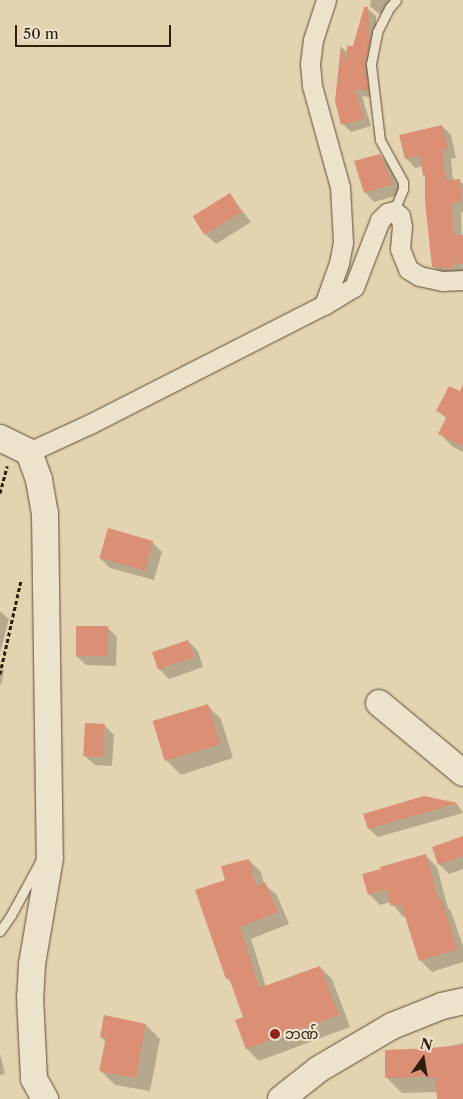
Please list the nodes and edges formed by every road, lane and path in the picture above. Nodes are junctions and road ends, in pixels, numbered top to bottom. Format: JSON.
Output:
{"nodes":[{"id":1,"x":326,"y":0,"type":"edge"},
{"id":2,"x":396,"y":0,"type":"edge"},
{"id":3,"x":394,"y":211,"type":"junction"},
{"id":4,"x":463,"y":280,"type":"edge"},
{"id":5,"x":324,"y":305,"type":"junction"},
{"id":6,"x":0,"y":438,"type":"edge"},
{"id":7,"x":29,"y":452,"type":"junction"},
{"id":8,"x":22,"y":575,"type":"dead end"},
{"id":9,"x":0,"y":674,"type":"edge"},
{"id":10,"x":379,"y":703,"type":"dead end"},
{"id":11,"x":463,"y":773,"type":"edge"},
{"id":12,"x":50,"y":852,"type":"junction"},
{"id":13,"x":0,"y":931,"type":"edge"},
{"id":14,"x":463,"y":1001,"type":"edge"},
{"id":15,"x":34,"y":1092,"type":"edge"},
{"id":16,"x":281,"y":1099,"type":"edge"}],
"edges":[{"from":1,"to":5,"type":"street"},
{"from":2,"to":3,"type":"lane"},
{"from":3,"to":4,"type":"street"},
{"from":3,"to":5,"type":"street"},
{"from":5,"to":7,"type":"street"},
{"from":6,"to":7,"type":"street"},
{"from":7,"to":12,"type":"street"},
{"from":8,"to":9,"type":"path"},
{"from":10,"to":11,"type":"street"},
{"from":12,"to":13,"type":"lane"},
{"from":12,"to":15,"type":"street"},
{"from":14,"to":16,"type":"street"}]}
